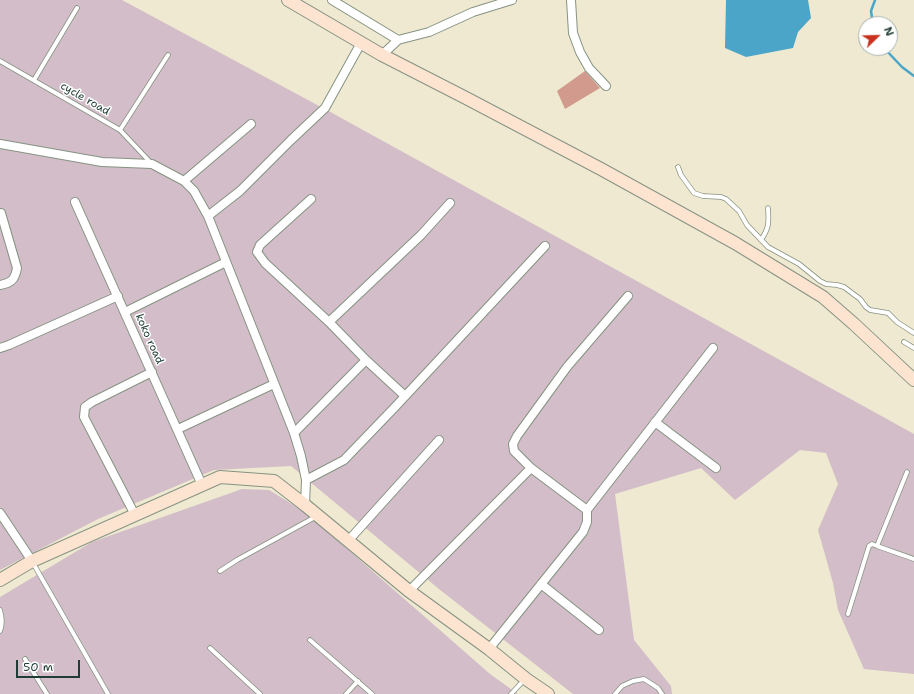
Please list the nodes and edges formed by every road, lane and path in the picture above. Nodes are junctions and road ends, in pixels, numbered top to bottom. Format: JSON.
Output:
{"nodes":[{"id":1,"x":288,"y":0,"type":"edge"},
{"id":2,"x":332,"y":0,"type":"edge"},
{"id":3,"x":512,"y":0,"type":"edge"},
{"id":4,"x":571,"y":0,"type":"edge"},
{"id":5,"x":77,"y":8,"type":"dead end"},
{"id":6,"x":398,"y":40,"type":"junction"},
{"id":7,"x":361,"y":43,"type":"junction"},
{"id":8,"x":168,"y":55,"type":"dead end"},
{"id":9,"x":382,"y":55,"type":"junction"},
{"id":10,"x":0,"y":61,"type":"edge"},
{"id":11,"x":34,"y":80,"type":"junction"},
{"id":12,"x":606,"y":86,"type":"dead end"},
{"id":13,"x":251,"y":124,"type":"dead end"},
{"id":14,"x":120,"y":130,"type":"junction"},
{"id":15,"x":0,"y":144,"type":"edge"},
{"id":16,"x":152,"y":164,"type":"junction"},
{"id":17,"x":678,"y":167,"type":"dead end"},
{"id":18,"x":184,"y":180,"type":"junction"},
{"id":19,"x":311,"y":199,"type":"dead end"},
{"id":20,"x":76,"y":202,"type":"dead end"},
{"id":21,"x":450,"y":202,"type":"dead end"},
{"id":22,"x":768,"y":208,"type":"dead end"},
{"id":23,"x":1,"y":213,"type":"edge"},
{"id":24,"x":208,"y":216,"type":"junction"},
{"id":25,"x":761,"y":240,"type":"junction"},
{"id":26,"x":545,"y":246,"type":"dead end"},
{"id":27,"x":226,"y":262,"type":"junction"},
{"id":28,"x":0,"y":286,"type":"edge"},
{"id":29,"x":118,"y":296,"type":"junction"},
{"id":30,"x":628,"y":296,"type":"dead end"},
{"id":31,"x":125,"y":312,"type":"junction"},
{"id":32,"x":329,"y":322,"type":"junction"},
{"id":33,"x":914,"y":333,"type":"edge"},
{"id":34,"x":904,"y":342,"type":"dead end"},
{"id":35,"x":0,"y":348,"type":"edge"},
{"id":36,"x":714,"y":348,"type":"dead end"},
{"id":37,"x":914,"y":348,"type":"edge"},
{"id":38,"x":366,"y":360,"type":"junction"},
{"id":39,"x":152,"y":372,"type":"junction"},
{"id":40,"x":914,"y":380,"type":"edge"},
{"id":41,"x":274,"y":384,"type":"junction"},
{"id":42,"x":405,"y":396,"type":"junction"},
{"id":43,"x":655,"y":422,"type":"junction"},
{"id":44,"x":178,"y":430,"type":"junction"},
{"id":45,"x":294,"y":433,"type":"junction"},
{"id":46,"x":439,"y":440,"type":"dead end"},
{"id":47,"x":531,"y":468,"type":"junction"},
{"id":48,"x":716,"y":468,"type":"dead end"},
{"id":49,"x":907,"y":472,"type":"dead end"},
{"id":50,"x":306,"y":480,"type":"junction"},
{"id":51,"x":202,"y":485,"type":"junction"},
{"id":52,"x":305,"y":505,"type":"junction"},
{"id":53,"x":587,"y":510,"type":"junction"},
{"id":54,"x":0,"y":513,"type":"edge"},
{"id":55,"x":135,"y":515,"type":"junction"},
{"id":56,"x":318,"y":516,"type":"junction"},
{"id":57,"x":348,"y":541,"type":"junction"},
{"id":58,"x":877,"y":546,"type":"junction"},
{"id":59,"x":914,"y":559,"type":"edge"},
{"id":60,"x":32,"y":561,"type":"junction"},
{"id":61,"x":220,"y":571,"type":"dead end"},
{"id":62,"x":0,"y":580,"type":"edge"},
{"id":63,"x":541,"y":584,"type":"junction"},
{"id":64,"x":409,"y":591,"type":"junction"},
{"id":65,"x":0,"y":610,"type":"edge"},
{"id":66,"x":848,"y":614,"type":"dead end"},
{"id":67,"x":0,"y":630,"type":"edge"},
{"id":68,"x":599,"y":630,"type":"dead end"},
{"id":69,"x":310,"y":640,"type":"dead end"},
{"id":70,"x":210,"y":648,"type":"dead end"},
{"id":71,"x":489,"y":649,"type":"junction"},
{"id":72,"x":25,"y":659,"type":"dead end"},
{"id":73,"x":526,"y":678,"type":"junction"},
{"id":74,"x":358,"y":681,"type":"junction"},
{"id":75,"x":48,"y":694,"type":"edge"},
{"id":76,"x":108,"y":694,"type":"edge"},
{"id":77,"x":260,"y":694,"type":"edge"},
{"id":78,"x":346,"y":694,"type":"edge"},
{"id":79,"x":372,"y":694,"type":"edge"},
{"id":80,"x":511,"y":694,"type":"edge"},
{"id":81,"x":548,"y":694,"type":"edge"},
{"id":82,"x":615,"y":694,"type":"edge"},
{"id":83,"x":662,"y":694,"type":"edge"}],
"edges":[{"from":1,"to":7,"type":"street"},
{"from":2,"to":6,"type":"street"},
{"from":3,"to":6,"type":"street"},
{"from":4,"to":12,"type":"street"},
{"from":5,"to":11,"type":"lane"},
{"from":6,"to":9,"type":"street"},
{"from":7,"to":9,"type":"street"},
{"from":7,"to":24,"type":"street"},
{"from":8,"to":14,"type":"lane"},
{"from":9,"to":40,"type":"street"},
{"from":10,"to":11,"type":"lane","name":"cycle road"},
{"from":11,"to":14,"type":"lane","name":"cycle road"},
{"from":13,"to":18,"type":"street"},
{"from":14,"to":16,"type":"lane","name":"cycle road"},
{"from":15,"to":16,"type":"street"},
{"from":16,"to":18,"type":"street"},
{"from":17,"to":25,"type":"lane"},
{"from":18,"to":24,"type":"street"},
{"from":19,"to":32,"type":"street"},
{"from":20,"to":29,"type":"street","name":"koko road"},
{"from":21,"to":32,"type":"street"},
{"from":22,"to":25,"type":"lane"},
{"from":23,"to":28,"type":"street"},
{"from":24,"to":27,"type":"street"},
{"from":25,"to":33,"type":"lane"},
{"from":26,"to":42,"type":"street"},
{"from":27,"to":31,"type":"street"},
{"from":27,"to":41,"type":"street"},
{"from":29,"to":31,"type":"street","name":"koko road"},
{"from":29,"to":35,"type":"street"},
{"from":30,"to":47,"type":"street"},
{"from":31,"to":39,"type":"street","name":"koko road"},
{"from":32,"to":38,"type":"street"},
{"from":34,"to":37,"type":"lane"},
{"from":36,"to":43,"type":"street"},
{"from":38,"to":42,"type":"street"},
{"from":38,"to":45,"type":"street"},
{"from":39,"to":44,"type":"street","name":"koko road"},
{"from":39,"to":55,"type":"street"},
{"from":41,"to":44,"type":"street"},
{"from":41,"to":45,"type":"street"},
{"from":42,"to":50,"type":"street"},
{"from":43,"to":48,"type":"street"},
{"from":43,"to":53,"type":"street"},
{"from":44,"to":51,"type":"street","name":"koko road"},
{"from":45,"to":50,"type":"street"},
{"from":46,"to":57,"type":"street"},
{"from":47,"to":53,"type":"street"},
{"from":47,"to":64,"type":"street"},
{"from":49,"to":58,"type":"lane"},
{"from":50,"to":52,"type":"street"},
{"from":51,"to":52,"type":"street"},
{"from":51,"to":55,"type":"street"},
{"from":52,"to":56,"type":"street"},
{"from":53,"to":63,"type":"street"},
{"from":54,"to":60,"type":"street"},
{"from":55,"to":60,"type":"street"},
{"from":56,"to":57,"type":"street"},
{"from":56,"to":61,"type":"lane"},
{"from":57,"to":64,"type":"street"},
{"from":58,"to":59,"type":"lane"},
{"from":58,"to":66,"type":"lane"},
{"from":60,"to":62,"type":"street"},
{"from":60,"to":76,"type":"lane"},
{"from":63,"to":68,"type":"street"},
{"from":63,"to":71,"type":"street"},
{"from":64,"to":71,"type":"street"},
{"from":65,"to":67,"type":"lane"},
{"from":69,"to":74,"type":"lane"},
{"from":70,"to":77,"type":"lane"},
{"from":71,"to":73,"type":"street"},
{"from":72,"to":75,"type":"lane"},
{"from":73,"to":80,"type":"lane"},
{"from":73,"to":81,"type":"street"},
{"from":74,"to":78,"type":"lane"},
{"from":74,"to":79,"type":"lane"},
{"from":82,"to":83,"type":"lane"}]}
